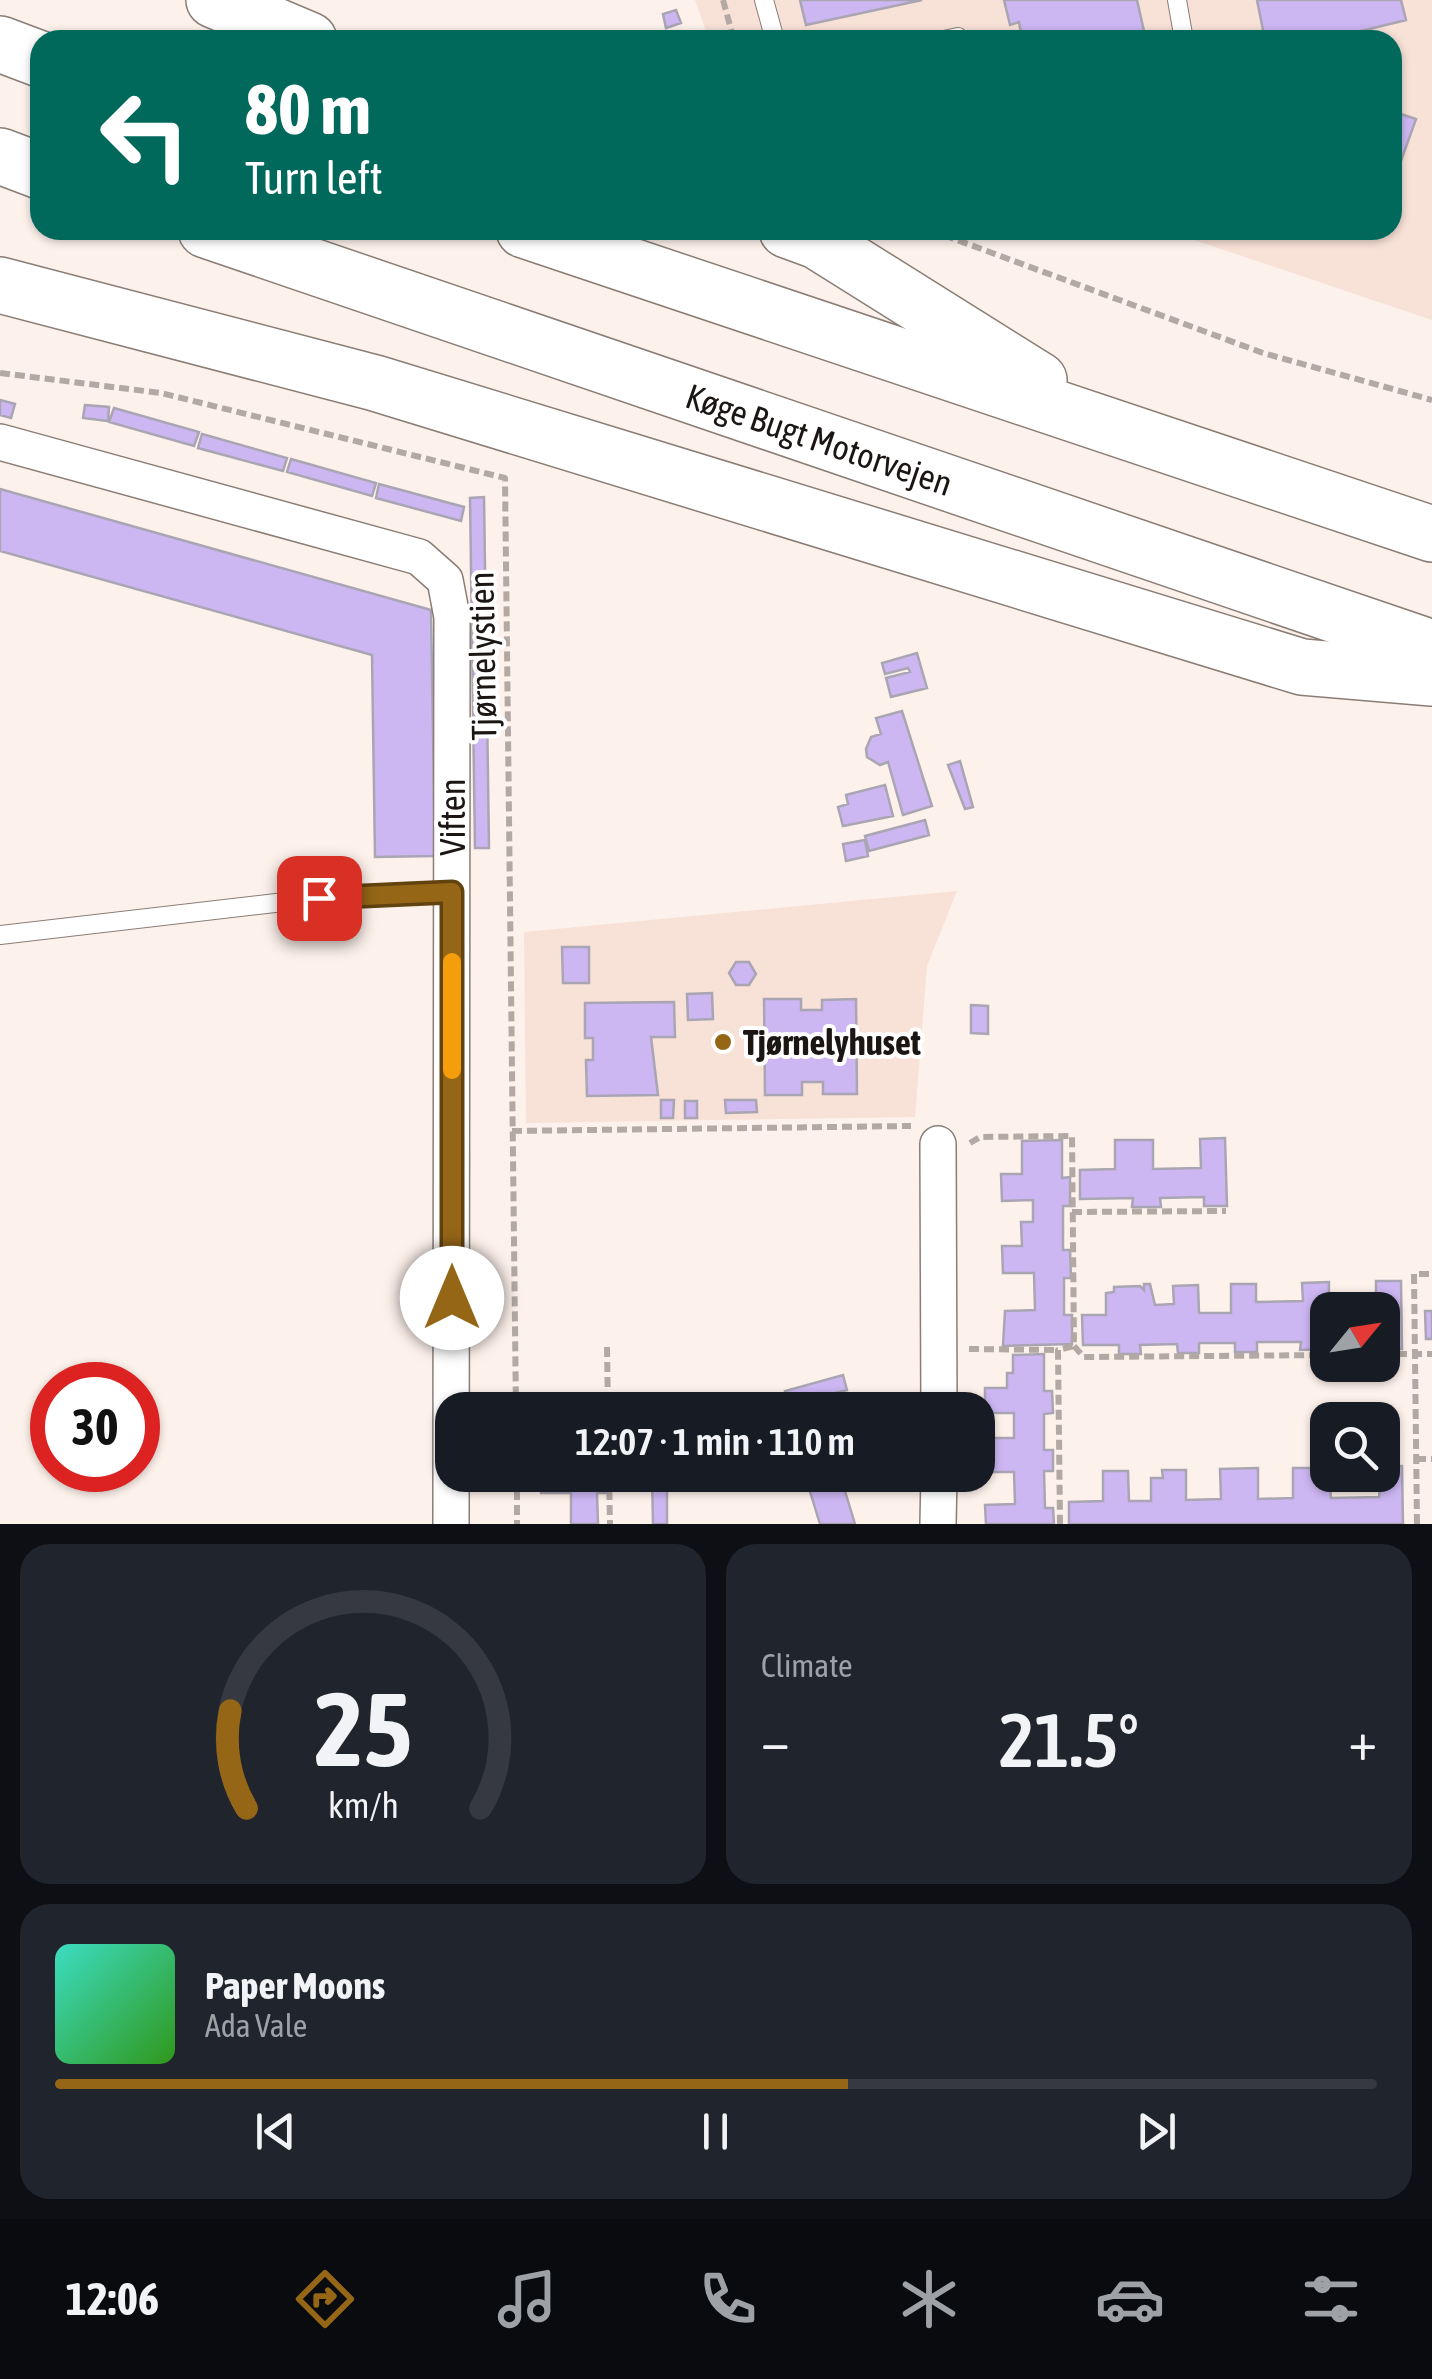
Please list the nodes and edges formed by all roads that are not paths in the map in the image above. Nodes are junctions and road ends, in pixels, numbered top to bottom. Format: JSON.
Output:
{"nodes":[{"id":1,"x":214,"y":0,"type":"edge"},
{"id":2,"x":764,"y":0,"type":"edge"},
{"id":3,"x":1176,"y":0,"type":"edge"},
{"id":4,"x":285,"y":30,"type":"edge"},
{"id":5,"x":772,"y":30,"type":"edge"},
{"id":6,"x":1182,"y":30,"type":"edge"},
{"id":7,"x":0,"y":44,"type":"edge"},
{"id":8,"x":30,"y":55,"type":"edge"},
{"id":9,"x":0,"y":156,"type":"edge"},
{"id":10,"x":30,"y":166,"type":"edge"},
{"id":11,"x":235,"y":240,"type":"edge"},
{"id":12,"x":554,"y":240,"type":"edge"},
{"id":13,"x":815,"y":240,"type":"edge"},
{"id":14,"x":0,"y":285,"type":"edge"},
{"id":15,"x":1114,"y":427,"type":"junction"},
{"id":16,"x":0,"y":442,"type":"edge"},
{"id":17,"x":1432,"y":534,"type":"edge"},
{"id":18,"x":1432,"y":648,"type":"edge"},
{"id":19,"x":1432,"y":678,"type":"edge"},
{"id":20,"x":452,"y":892,"type":"junction"},
{"id":21,"x":0,"y":935,"type":"edge"},
{"id":22,"x":928,"y":1135,"type":"road end"},
{"id":23,"x":939,"y":1392,"type":"edge"},
{"id":24,"x":938,"y":1492,"type":"edge"},
{"id":25,"x":451,"y":1524,"type":"edge"},
{"id":26,"x":938,"y":1524,"type":"edge"}],
"edges":[{"from":1,"to":4,"type":"highway"},
{"from":2,"to":5,"type":"lane"},
{"from":3,"to":6,"type":"lane"},
{"from":7,"to":8,"type":"highway"},
{"from":9,"to":10,"type":"highway"},
{"from":11,"to":18,"type":"highway","name":"Køge Bugt Motorvejen"},
{"from":12,"to":15,"type":"highway"},
{"from":13,"to":15,"type":"highway"},
{"from":14,"to":19,"type":"highway"},
{"from":15,"to":17,"type":"highway"},
{"from":16,"to":20,"type":"street","name":"Viften"},
{"from":20,"to":21,"type":"lane"},
{"from":20,"to":25,"type":"street","name":"Viften"},
{"from":22,"to":23,"type":"street"},
{"from":24,"to":26,"type":"street"}]}
